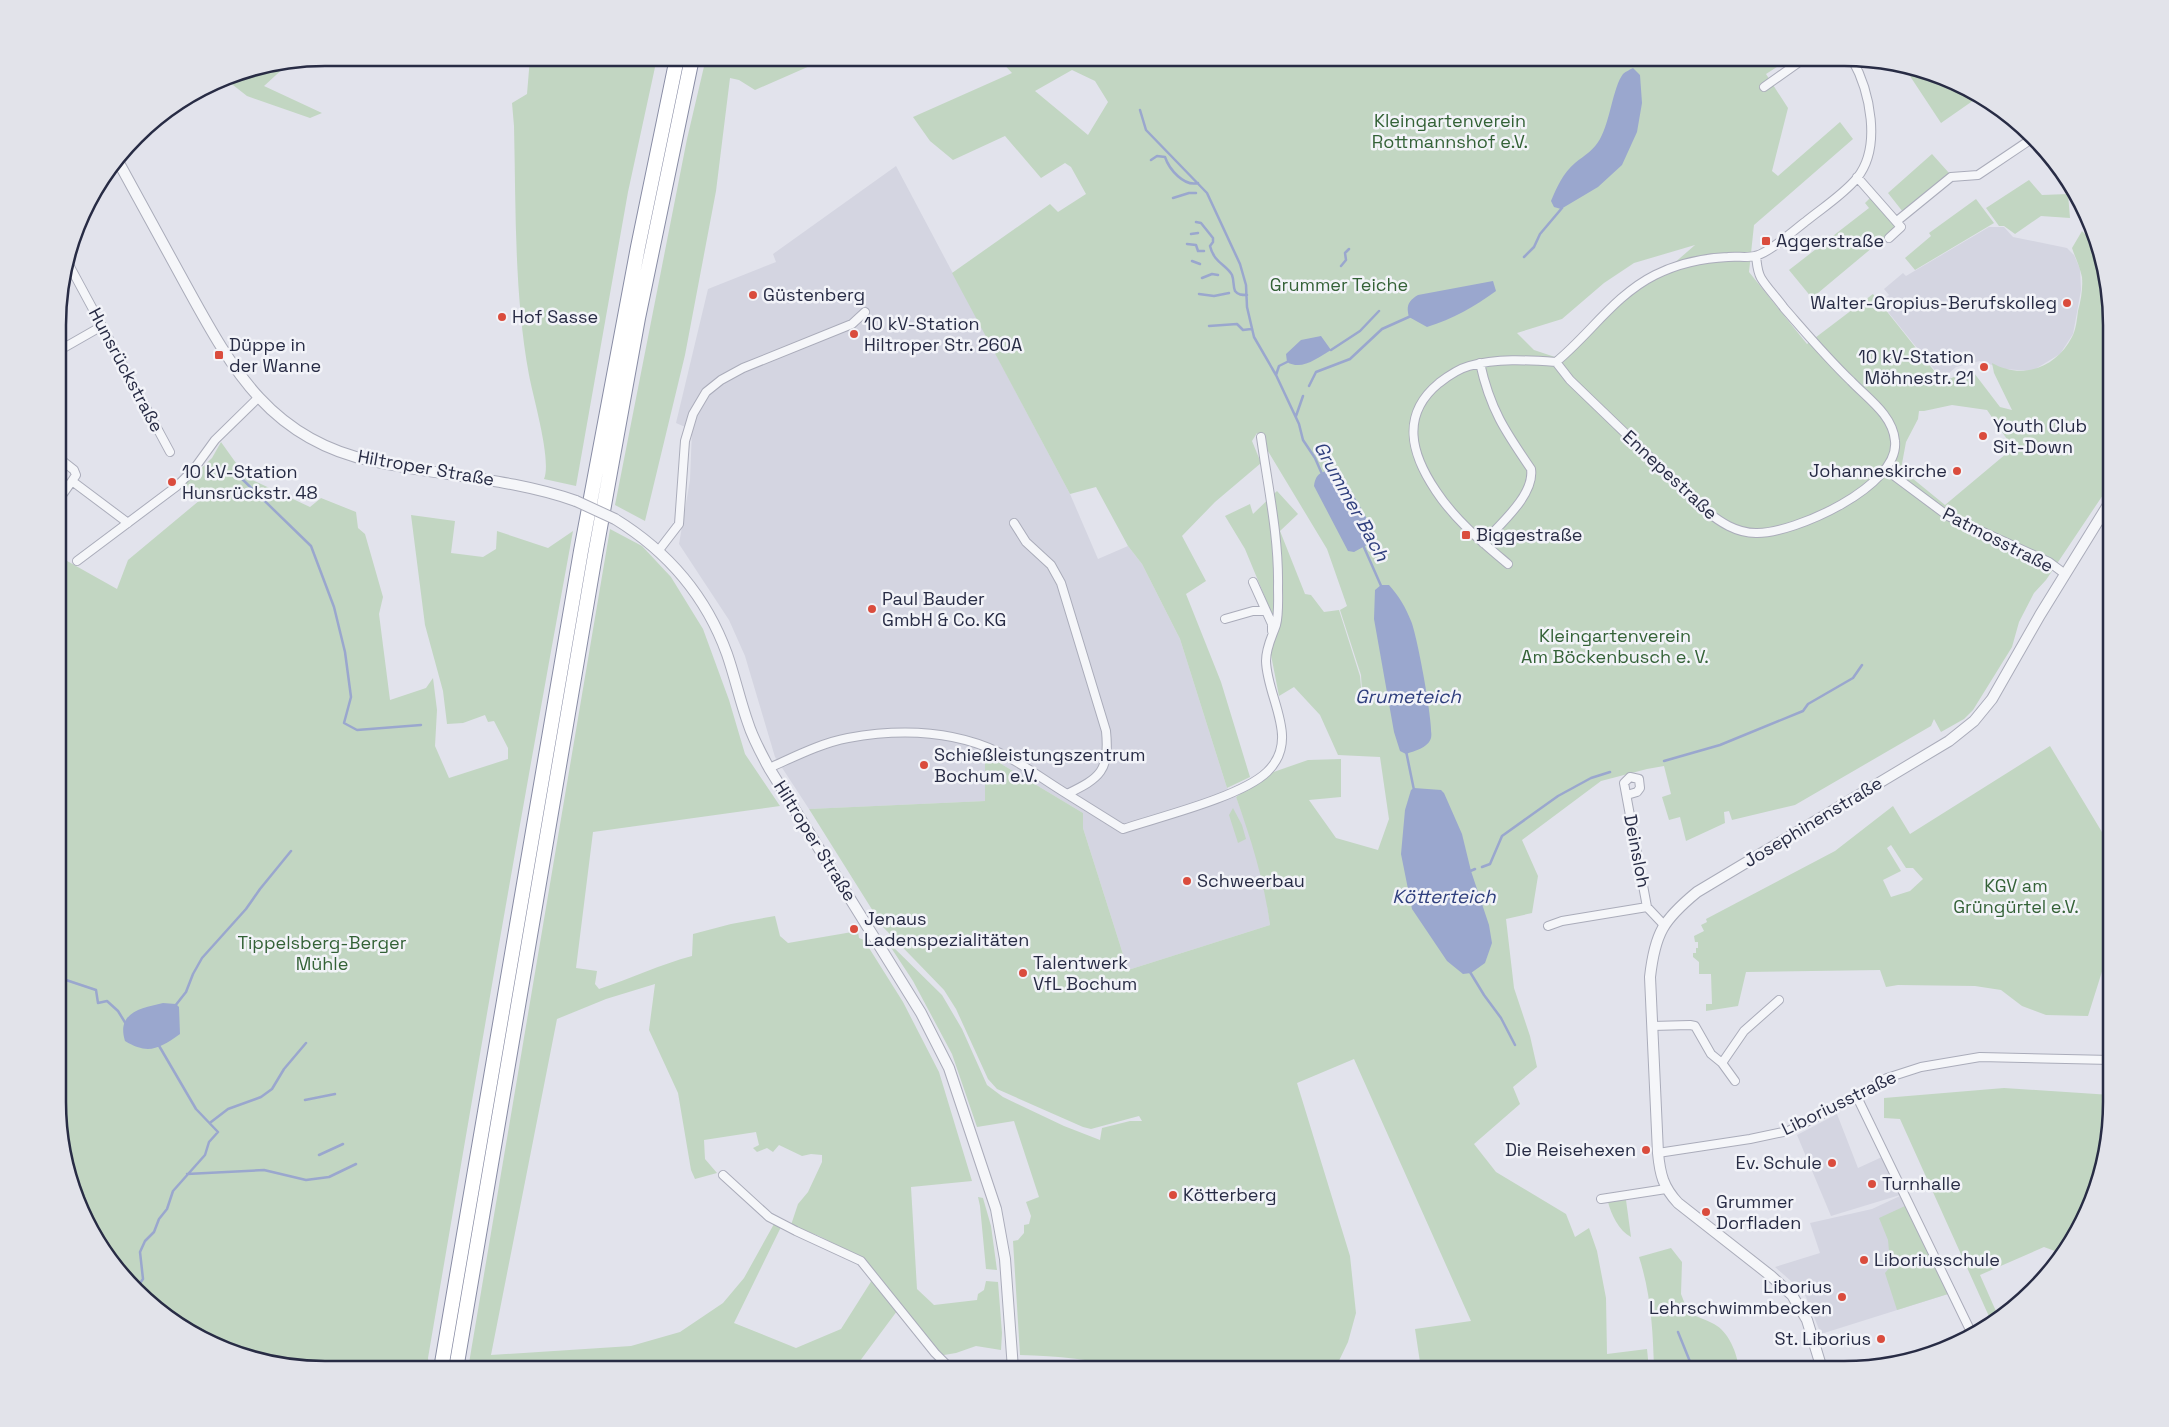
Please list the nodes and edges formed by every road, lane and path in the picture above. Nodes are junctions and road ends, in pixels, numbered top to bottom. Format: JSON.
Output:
{"nodes":[{"id":1,"x":675,"y":66,"type":"edge"},
{"id":2,"x":690,"y":66,"type":"edge"},
{"id":3,"x":1793,"y":66,"type":"edge"},
{"id":4,"x":1856,"y":67,"type":"edge"},
{"id":5,"x":1764,"y":87,"type":"dead end"},
{"id":6,"x":2027,"y":142,"type":"edge"},
{"id":7,"x":121,"y":167,"type":"edge"},
{"id":8,"x":1857,"y":177,"type":"junction"},
{"id":9,"x":1897,"y":221,"type":"junction"},
{"id":10,"x":1889,"y":238,"type":"dead end"},
{"id":11,"x":1756,"y":256,"type":"junction"},
{"id":12,"x":72,"y":271,"type":"edge"},
{"id":13,"x":865,"y":312,"type":"dead end"},
{"id":14,"x":102,"y":326,"type":"junction"},
{"id":15,"x":66,"y":347,"type":"edge"},
{"id":16,"x":1556,"y":362,"type":"junction"},
{"id":17,"x":1480,"y":363,"type":"junction"},
{"id":18,"x":259,"y":397,"type":"junction"},
{"id":19,"x":1261,"y":437,"type":"dead end"},
{"id":20,"x":170,"y":452,"type":"dead end"},
{"id":21,"x":66,"y":464,"type":"edge"},
{"id":22,"x":1885,"y":469,"type":"junction"},
{"id":23,"x":72,"y":481,"type":"junction"},
{"id":24,"x":66,"y":490,"type":"edge"},
{"id":25,"x":2103,"y":513,"type":"edge"},
{"id":26,"x":128,"y":523,"type":"junction"},
{"id":27,"x":1014,"y":523,"type":"dead end"},
{"id":28,"x":1483,"y":542,"type":"junction"},
{"id":29,"x":659,"y":550,"type":"junction"},
{"id":30,"x":77,"y":561,"type":"dead end"},
{"id":31,"x":1508,"y":564,"type":"dead end"},
{"id":32,"x":2065,"y":574,"type":"junction"},
{"id":33,"x":1253,"y":582,"type":"dead end"},
{"id":34,"x":1266,"y":610,"type":"junction"},
{"id":35,"x":1225,"y":619,"type":"dead end"},
{"id":36,"x":1272,"y":631,"type":"junction"},
{"id":37,"x":769,"y":768,"type":"junction"},
{"id":38,"x":1066,"y":794,"type":"junction"},
{"id":39,"x":1626,"y":795,"type":"dead end"},
{"id":40,"x":1647,"y":908,"type":"junction"},
{"id":41,"x":1664,"y":925,"type":"junction"},
{"id":42,"x":1548,"y":926,"type":"dead end"},
{"id":43,"x":1779,"y":1000,"type":"dead end"},
{"id":44,"x":1652,"y":1026,"type":"junction"},
{"id":45,"x":2103,"y":1060,"type":"edge"},
{"id":46,"x":1722,"y":1063,"type":"junction"},
{"id":47,"x":1735,"y":1081,"type":"dead end"},
{"id":48,"x":1857,"y":1097,"type":"junction"},
{"id":49,"x":1658,"y":1153,"type":"junction"},
{"id":50,"x":723,"y":1175,"type":"dead end"},
{"id":51,"x":1666,"y":1189,"type":"junction"},
{"id":52,"x":1601,"y":1199,"type":"dead end"},
{"id":53,"x":1969,"y":1328,"type":"edge"},
{"id":54,"x":443,"y":1361,"type":"edge"},
{"id":55,"x":458,"y":1361,"type":"edge"},
{"id":56,"x":942,"y":1361,"type":"edge"},
{"id":57,"x":1012,"y":1361,"type":"edge"},
{"id":58,"x":1820,"y":1361,"type":"edge"}],
"edges":[{"from":1,"to":54,"type":"highway"},
{"from":2,"to":55,"type":"highway"},
{"from":3,"to":5,"type":"street"},
{"from":4,"to":8,"type":"street"},
{"from":6,"to":9,"type":"street"},
{"from":7,"to":18,"type":"street","name":"Hiltroper Straße"},
{"from":8,"to":9,"type":"street"},
{"from":8,"to":11,"type":"street"},
{"from":9,"to":10,"type":"street"},
{"from":11,"to":16,"type":"street"},
{"from":11,"to":22,"type":"street","name":"Ennepestraße"},
{"from":12,"to":14,"type":"street","name":"Hunsrückstraße"},
{"from":13,"to":29,"type":"street"},
{"from":14,"to":15,"type":"street"},
{"from":14,"to":20,"type":"street","name":"Hunsrückstraße"},
{"from":16,"to":17,"type":"street"},
{"from":16,"to":22,"type":"street","name":"Ennepestraße"},
{"from":17,"to":28,"type":"street"},
{"from":17,"to":28,"type":"street"},
{"from":18,"to":26,"type":"street"},
{"from":18,"to":29,"type":"street","name":"Hiltroper Straße","bridge":true},
{"from":19,"to":36,"type":"street"},
{"from":21,"to":23,"type":"street"},
{"from":22,"to":32,"type":"street","name":"Patmosstraße"},
{"from":23,"to":24,"type":"street"},
{"from":23,"to":26,"type":"street"},
{"from":25,"to":32,"type":"street","name":"Josephinenstraße"},
{"from":26,"to":30,"type":"street"},
{"from":27,"to":38,"type":"street"},
{"from":28,"to":31,"type":"street"},
{"from":29,"to":37,"type":"street","name":"Hiltroper Straße"},
{"from":32,"to":41,"type":"street","name":"Josephinenstraße"},
{"from":33,"to":34,"type":"street"},
{"from":34,"to":35,"type":"street"},
{"from":34,"to":36,"type":"street"},
{"from":36,"to":38,"type":"street"},
{"from":37,"to":38,"type":"street"},
{"from":37,"to":57,"type":"street","name":"Hiltroper Straße"},
{"from":39,"to":40,"type":"street","name":"Deinsloh"},
{"from":40,"to":41,"type":"street","name":"Deinsloh"},
{"from":40,"to":42,"type":"street","name":"Deinsloh"},
{"from":41,"to":44,"type":"street","name":"Josephinenstraße"},
{"from":43,"to":46,"type":"street"},
{"from":44,"to":46,"type":"street"},
{"from":44,"to":49,"type":"street","name":"Josephinenstraße"},
{"from":45,"to":48,"type":"street","name":"Liboriusstraße"},
{"from":46,"to":47,"type":"street"},
{"from":48,"to":49,"type":"street","name":"Liboriusstraße"},
{"from":48,"to":53,"type":"street"},
{"from":49,"to":51,"type":"street","name":"Josephinenstraße"},
{"from":50,"to":56,"type":"street"},
{"from":51,"to":52,"type":"street"},
{"from":51,"to":58,"type":"street","name":"Josephinenstraße"}]}
